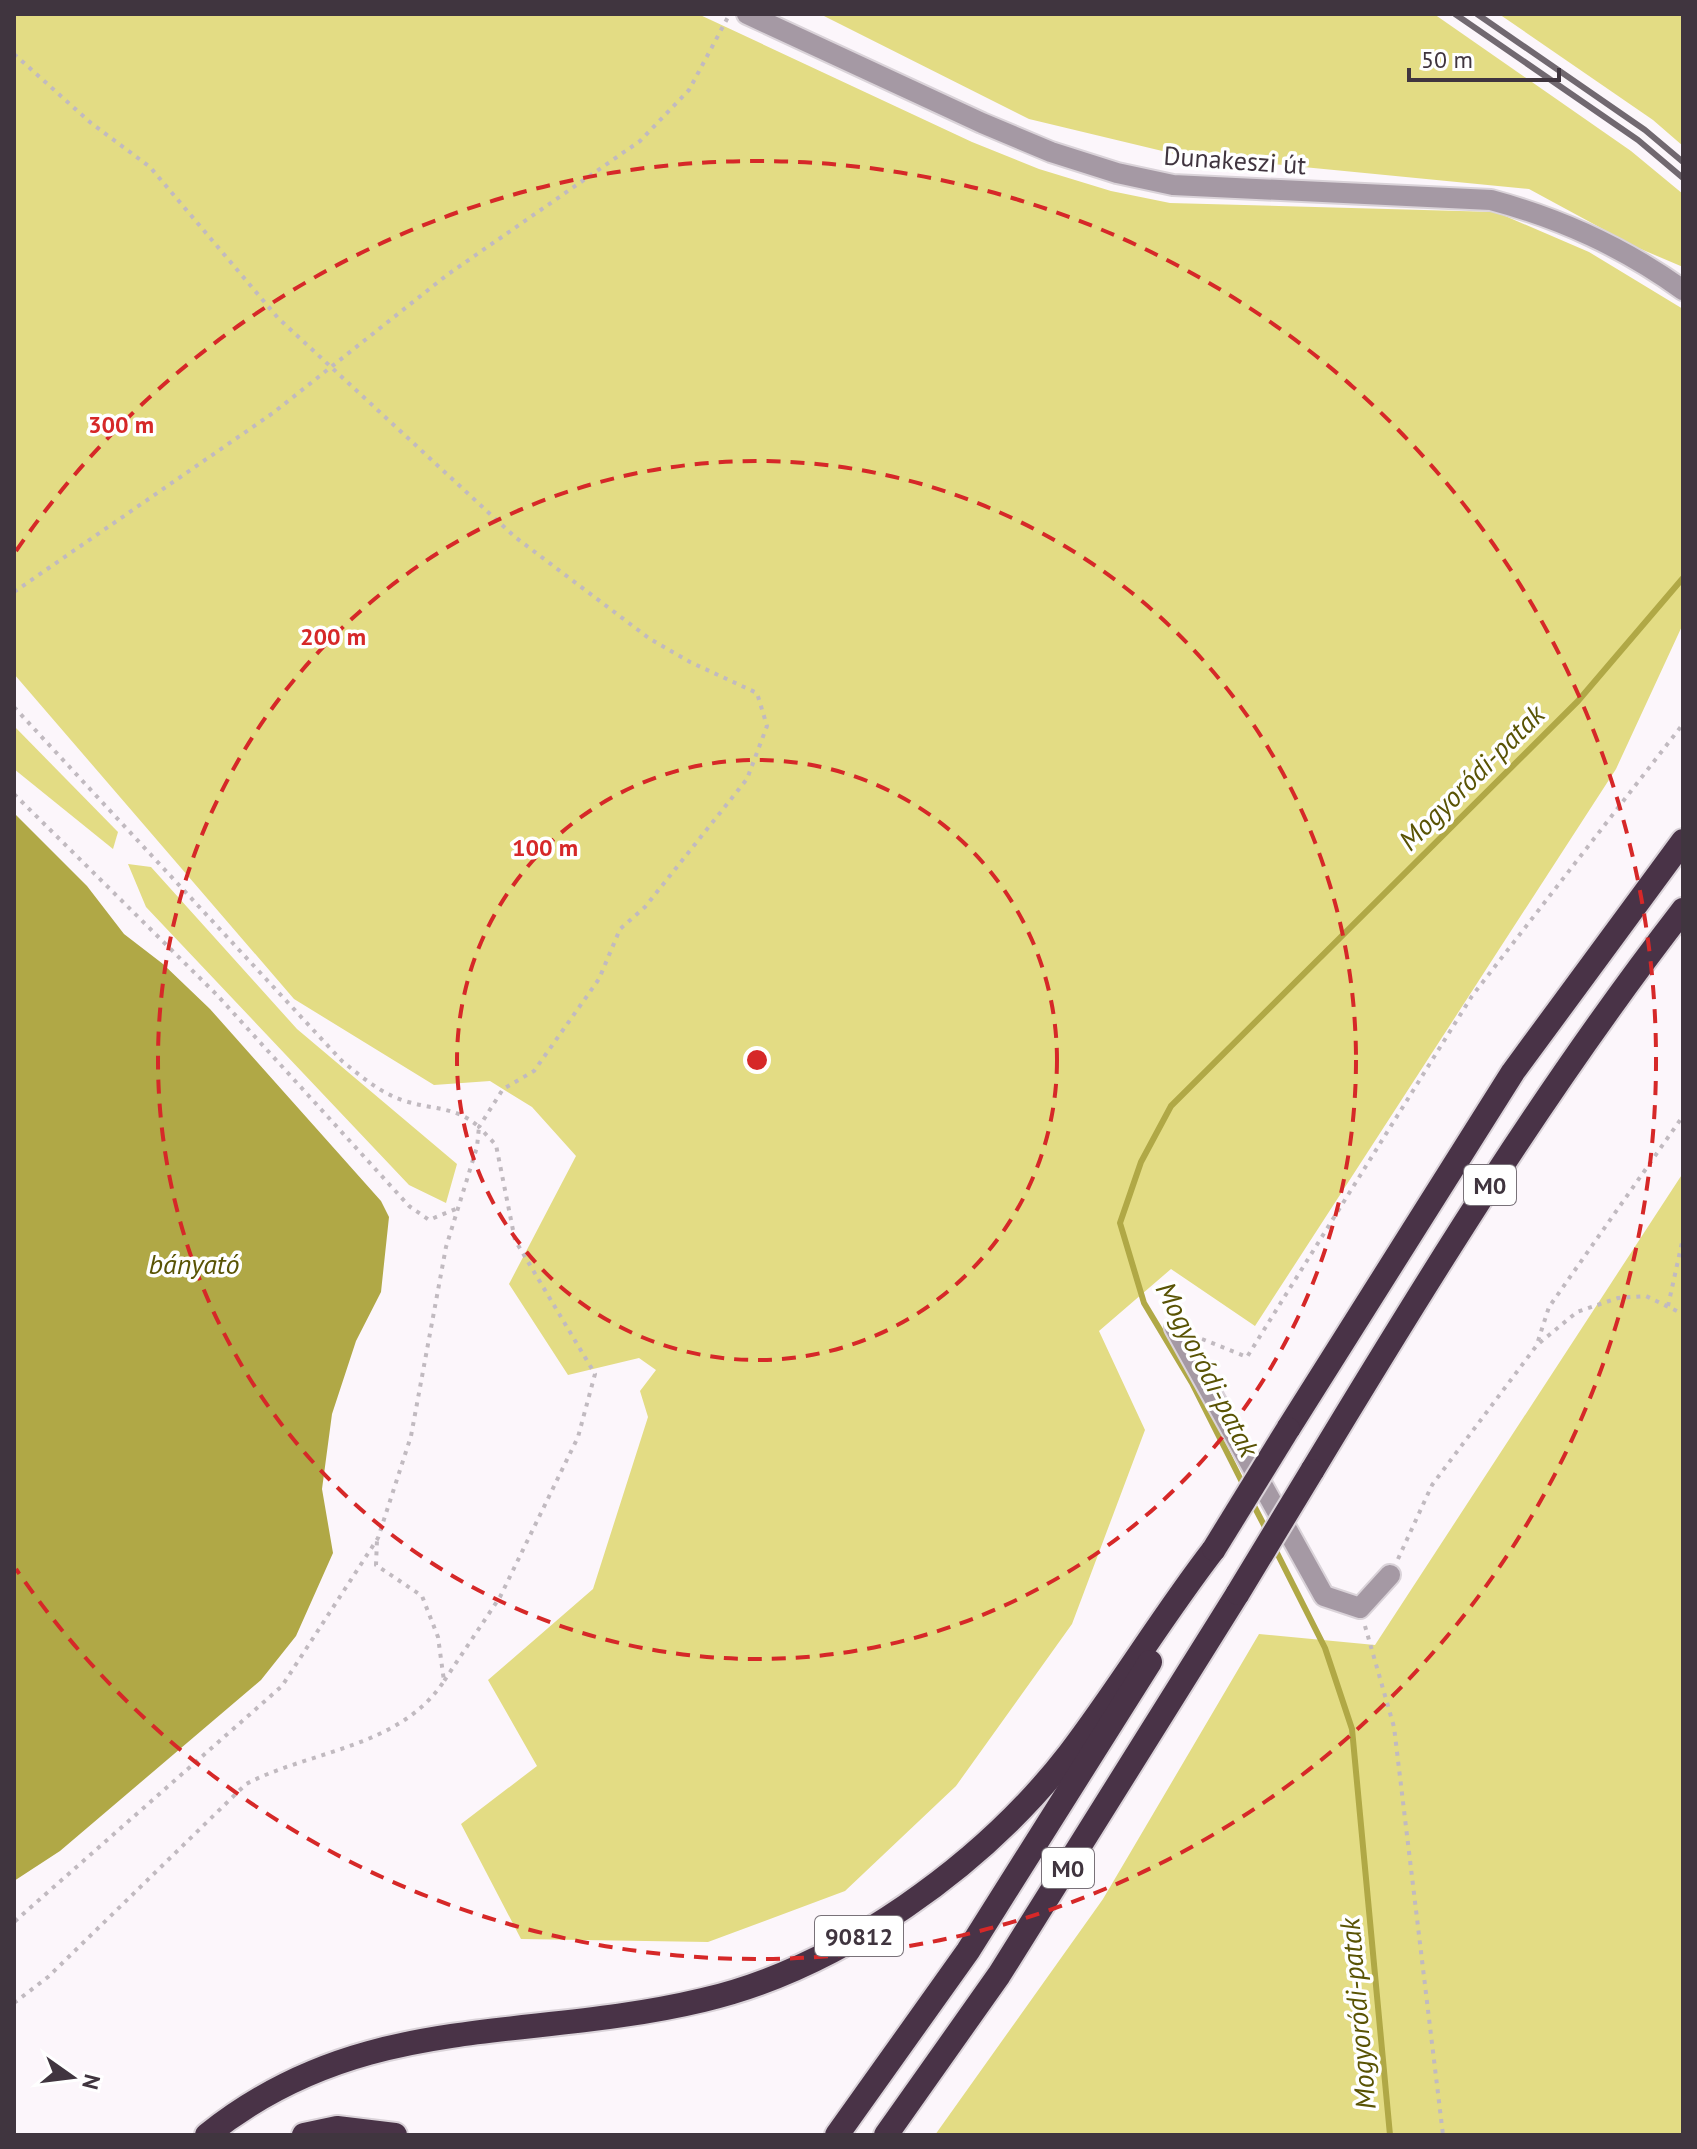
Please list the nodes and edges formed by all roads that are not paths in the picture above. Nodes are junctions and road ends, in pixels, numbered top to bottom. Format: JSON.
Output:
{"nodes":[{"id":1,"x":747,"y":14,"type":"edge"},
{"id":2,"x":1683,"y":290,"type":"edge"},
{"id":3,"x":1683,"y":841,"type":"edge"},
{"id":4,"x":1683,"y":910,"type":"edge"},
{"id":5,"x":1175,"y":1328,"type":"road end"},
{"id":6,"x":1214,"y":1549,"type":"junction"},
{"id":7,"x":1390,"y":1575,"type":"road end"},
{"id":8,"x":207,"y":2135,"type":"edge"},
{"id":9,"x":304,"y":2135,"type":"edge"},
{"id":10,"x":395,"y":2135,"type":"edge"},
{"id":11,"x":837,"y":2135,"type":"edge"},
{"id":12,"x":886,"y":2135,"type":"edge"}],
"edges":[{"from":1,"to":2,"type":"street","name":"Dunakeszi út"},
{"from":3,"to":6,"type":"highway","number":"M0","bridge":true},
{"from":4,"to":12,"type":"highway","number":"M0","bridge":true},
{"from":5,"to":7,"type":"street"},
{"from":6,"to":8,"type":"highway","number":"90812"},
{"from":6,"to":11,"type":"highway","number":"M0"},
{"from":9,"to":10,"type":"highway"}]}
